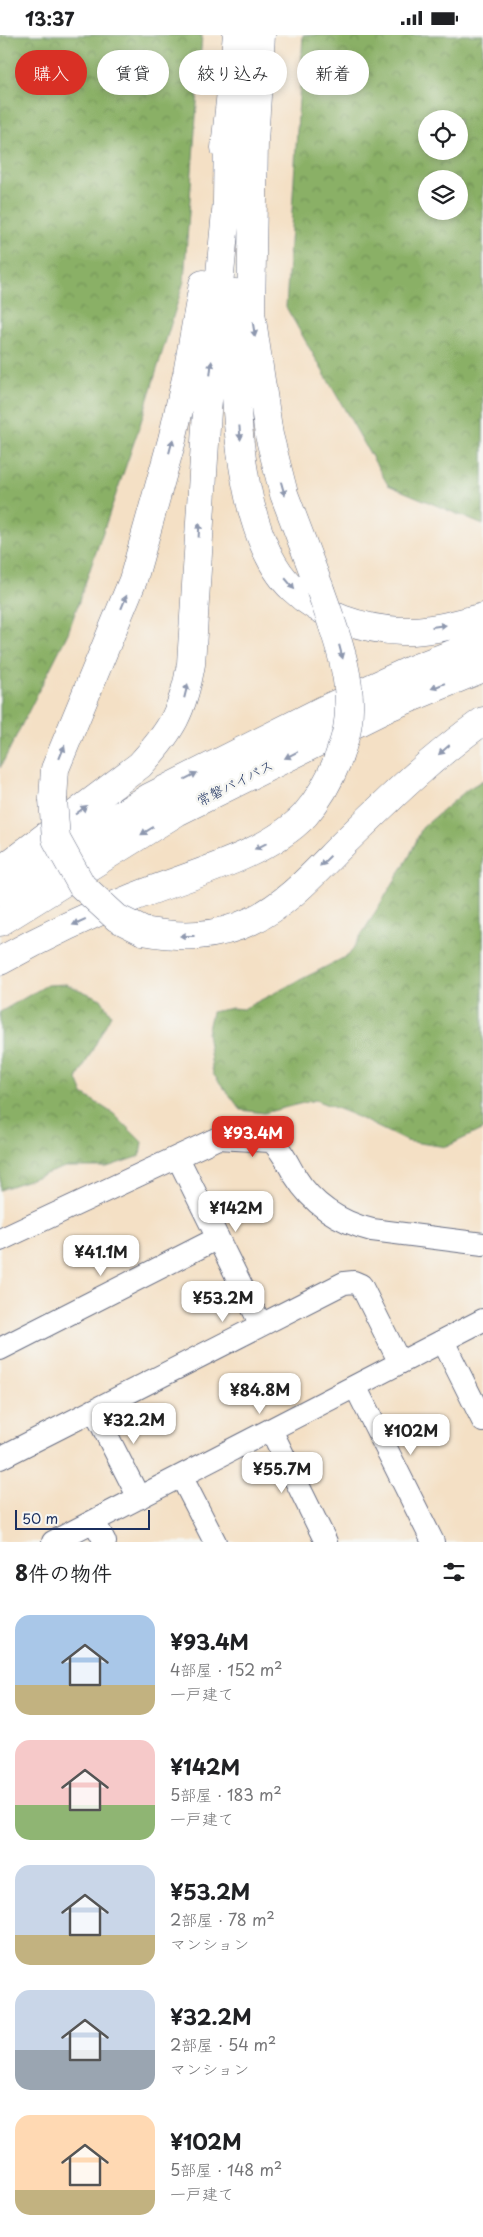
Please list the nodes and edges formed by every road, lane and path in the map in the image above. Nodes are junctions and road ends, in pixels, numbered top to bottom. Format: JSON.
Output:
{"nodes":[{"id":1,"x":237,"y":35,"type":"edge"},
{"id":2,"x":261,"y":35,"type":"edge"},
{"id":3,"x":228,"y":130,"type":"junction"},
{"id":4,"x":254,"y":141,"type":"junction"},
{"id":5,"x":483,"y":617,"type":"edge"},
{"id":6,"x":483,"y":642,"type":"edge"},
{"id":7,"x":483,"y":668,"type":"edge"},
{"id":8,"x":483,"y":721,"type":"edge"},
{"id":9,"x":0,"y":871,"type":"edge"},
{"id":10,"x":0,"y":892,"type":"edge"},
{"id":11,"x":0,"y":922,"type":"edge"},
{"id":12,"x":0,"y":961,"type":"edge"},
{"id":13,"x":178,"y":1157,"type":"junction"},
{"id":14,"x":218,"y":1238,"type":"junction"},
{"id":15,"x":0,"y":1240,"type":"edge"},
{"id":16,"x":483,"y":1243,"type":"edge"},
{"id":17,"x":483,"y":1320,"type":"edge"},
{"id":18,"x":261,"y":1325,"type":"junction"},
{"id":19,"x":443,"y":1341,"type":"junction"},
{"id":20,"x":0,"y":1349,"type":"edge"},
{"id":21,"x":400,"y":1363,"type":"junction"},
{"id":22,"x":355,"y":1386,"type":"junction"},
{"id":23,"x":94,"y":1410,"type":"junction"},
{"id":24,"x":483,"y":1421,"type":"edge"},
{"id":25,"x":271,"y":1430,"type":"junction"},
{"id":26,"x":0,"y":1458,"type":"edge"},
{"id":27,"x":181,"y":1476,"type":"junction"},
{"id":28,"x":139,"y":1497,"type":"junction"},
{"id":29,"x":94,"y":1521,"type":"junction"},
{"id":30,"x":53,"y":1542,"type":"edge"},
{"id":31,"x":105,"y":1542,"type":"edge"},
{"id":32,"x":215,"y":1542,"type":"edge"},
{"id":33,"x":326,"y":1542,"type":"edge"},
{"id":34,"x":433,"y":1542,"type":"edge"}],
"edges":[{"from":1,"to":3,"type":"highway"},
{"from":2,"to":4,"type":"highway"},
{"from":8,"to":3,"type":"highway","one_way":true,"bridge":true},
{"from":9,"to":3,"type":"highway","one_way":true},
{"from":4,"to":5,"type":"highway","one_way":true},
{"from":4,"to":12,"type":"highway","one_way":true,"bridge":true},
{"from":10,"to":6,"type":"highway","name":"常磐バイパス","one_way":true},
{"from":7,"to":11,"type":"highway","name":"常磐バイパス","one_way":true},
{"from":13,"to":14,"type":"street"},
{"from":13,"to":15,"type":"street"},
{"from":13,"to":16,"type":"street"},
{"from":14,"to":18,"type":"street"},
{"from":14,"to":20,"type":"street"},
{"from":17,"to":19,"type":"street"},
{"from":18,"to":21,"type":"street"},
{"from":18,"to":23,"type":"street"},
{"from":19,"to":21,"type":"street"},
{"from":19,"to":24,"type":"street"},
{"from":21,"to":22,"type":"street"},
{"from":22,"to":25,"type":"street"},
{"from":22,"to":34,"type":"street"},
{"from":23,"to":26,"type":"street"},
{"from":23,"to":28,"type":"street"},
{"from":25,"to":27,"type":"street"},
{"from":25,"to":33,"type":"street"},
{"from":27,"to":28,"type":"street"},
{"from":27,"to":32,"type":"street"},
{"from":28,"to":29,"type":"street"},
{"from":29,"to":30,"type":"street"},
{"from":29,"to":31,"type":"street"}]}
